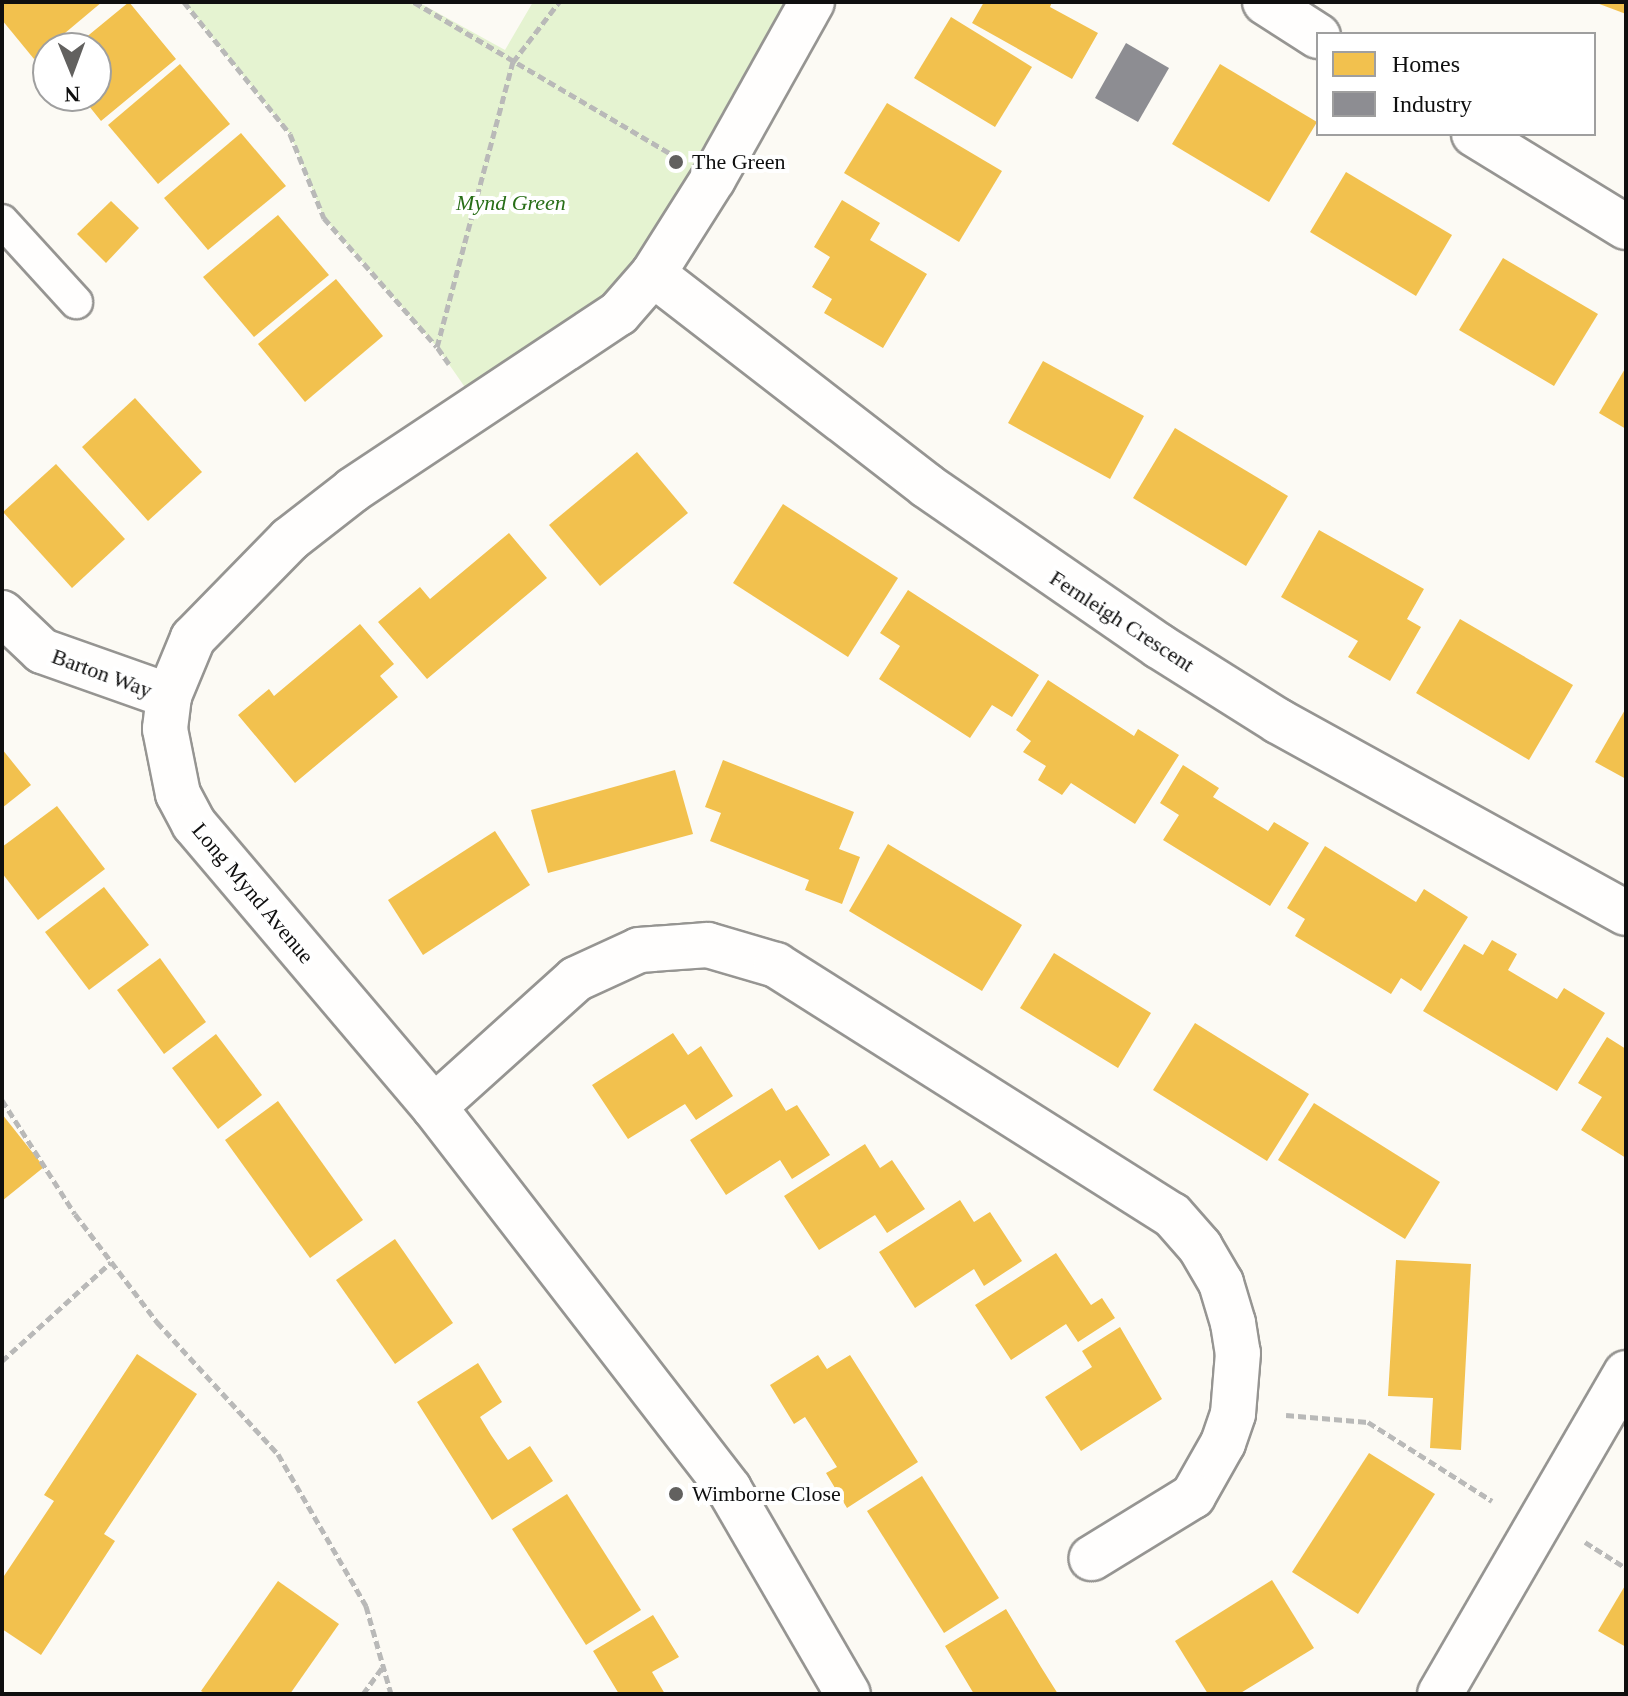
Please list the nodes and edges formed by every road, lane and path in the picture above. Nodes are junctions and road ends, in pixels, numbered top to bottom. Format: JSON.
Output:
{"nodes":[{"id":1,"x":184,"y":2,"type":"edge"},
{"id":2,"x":414,"y":2,"type":"edge"},
{"id":3,"x":559,"y":2,"type":"edge"},
{"id":4,"x":812,"y":2,"type":"edge"},
{"id":5,"x":1265,"y":2,"type":"edge"},
{"id":6,"x":1316,"y":35,"type":"edge"},
{"id":7,"x":513,"y":62,"type":"junction"},
{"id":8,"x":1477,"y":136,"type":"edge"},
{"id":9,"x":713,"y":179,"type":"junction"},
{"id":10,"x":2,"y":221,"type":"edge"},
{"id":11,"x":1626,"y":227,"type":"edge"},
{"id":12,"x":653,"y":274,"type":"junction"},
{"id":13,"x":76,"y":302,"type":"dead end"},
{"id":14,"x":437,"y":347,"type":"junction"},
{"id":15,"x":478,"y":406,"type":"junction"},
{"id":16,"x":2,"y":613,"type":"edge"},
{"id":17,"x":169,"y":696,"type":"junction"},
{"id":18,"x":1626,"y":913,"type":"edge"},
{"id":19,"x":2,"y":1100,"type":"edge"},
{"id":20,"x":434,"y":1107,"type":"junction"},
{"id":21,"x":111,"y":1262,"type":"junction"},
{"id":22,"x":2,"y":1361,"type":"edge"},
{"id":23,"x":1626,"y":1373,"type":"edge"},
{"id":24,"x":1233,"y":1414,"type":"junction"},
{"id":25,"x":1534,"y":1531,"type":"junction"},
{"id":26,"x":1092,"y":1558,"type":"dead end"},
{"id":27,"x":384,"y":1664,"type":"junction"},
{"id":28,"x":363,"y":1694,"type":"edge"},
{"id":29,"x":391,"y":1694,"type":"edge"},
{"id":30,"x":848,"y":1694,"type":"edge"},
{"id":31,"x":1440,"y":1694,"type":"edge"}],
"edges":[{"from":1,"to":14,"type":"path"},
{"from":2,"to":7,"type":"path"},
{"from":3,"to":7,"type":"path"},
{"from":4,"to":9,"type":"street","name":"Long Mynd Avenue"},
{"from":5,"to":6,"type":"street"},
{"from":7,"to":9,"type":"path"},
{"from":7,"to":14,"type":"path"},
{"from":8,"to":11,"type":"street"},
{"from":9,"to":12,"type":"street","name":"Long Mynd Avenue"},
{"from":10,"to":13,"type":"lane"},
{"from":12,"to":15,"type":"street","name":"Long Mynd Avenue"},
{"from":12,"to":18,"type":"street","name":"Fernleigh Crescent"},
{"from":14,"to":15,"type":"path"},
{"from":15,"to":17,"type":"street","name":"Long Mynd Avenue"},
{"from":16,"to":17,"type":"street","name":"Barton Way"},
{"from":17,"to":20,"type":"street","name":"Long Mynd Avenue"},
{"from":19,"to":21,"type":"path"},
{"from":20,"to":24,"type":"street"},
{"from":20,"to":30,"type":"street","name":"Long Mynd Avenue"},
{"from":21,"to":22,"type":"path"},
{"from":21,"to":27,"type":"path"},
{"from":23,"to":25,"type":"street"},
{"from":24,"to":25,"type":"path"},
{"from":24,"to":26,"type":"street"},
{"from":25,"to":31,"type":"street"},
{"from":27,"to":28,"type":"path"},
{"from":27,"to":29,"type":"path"}]}
